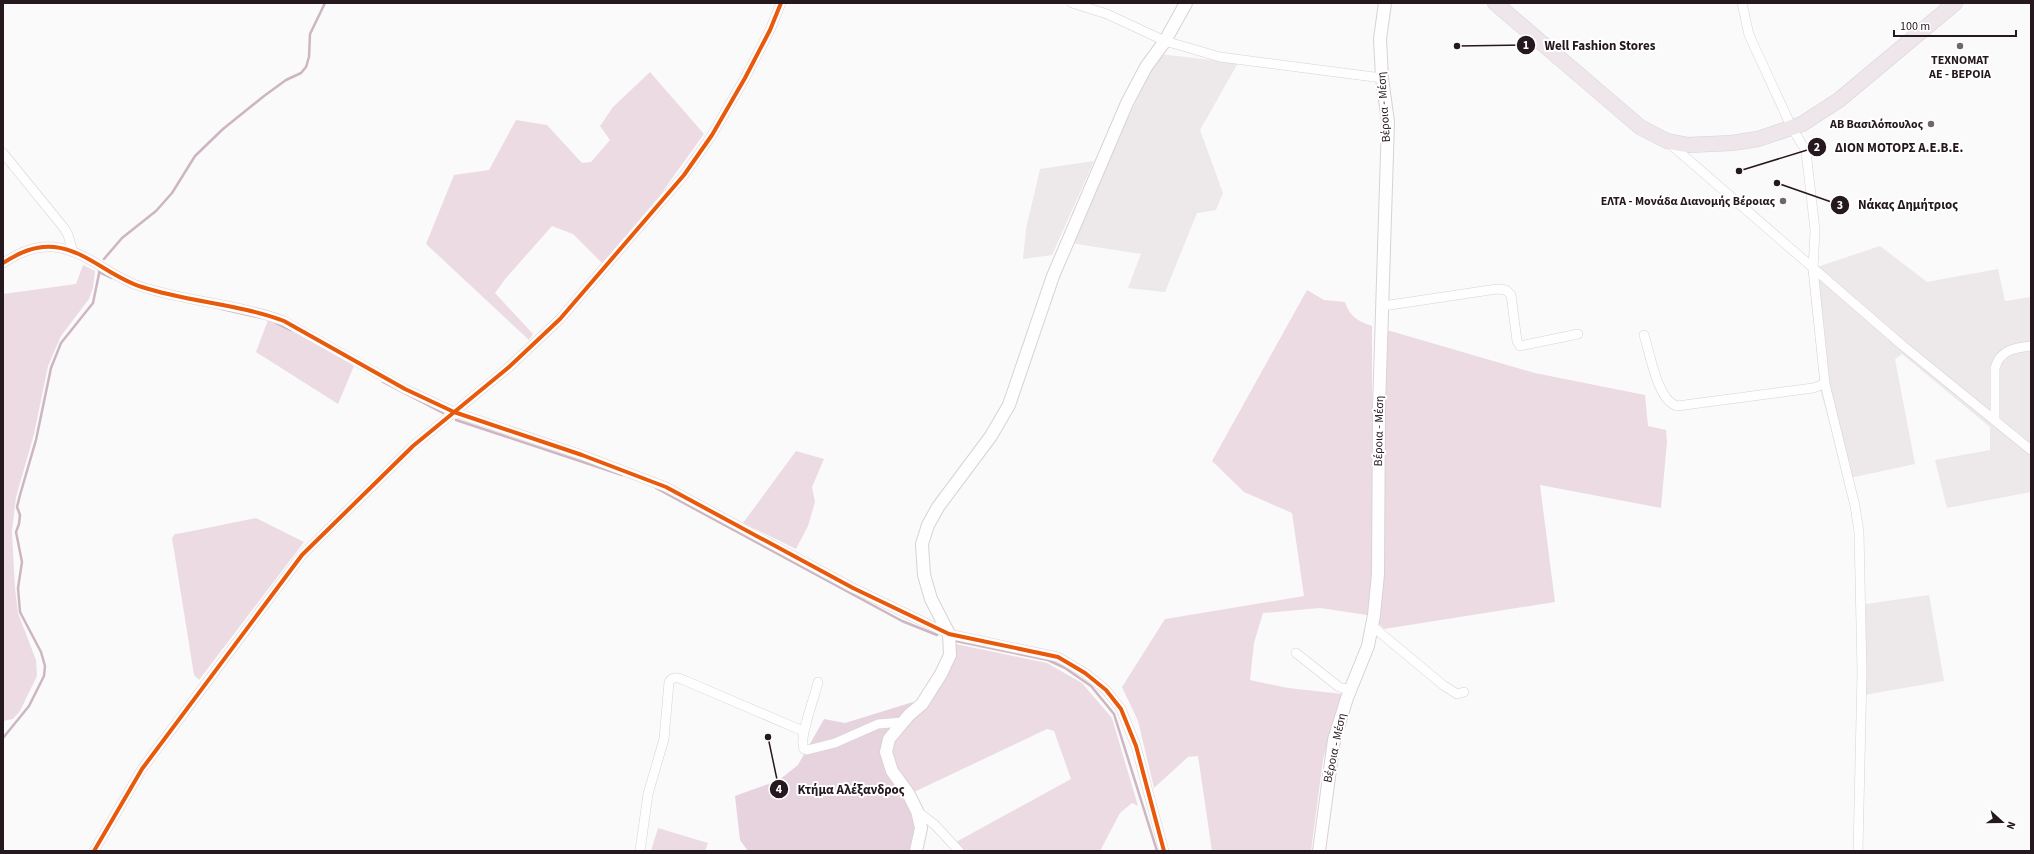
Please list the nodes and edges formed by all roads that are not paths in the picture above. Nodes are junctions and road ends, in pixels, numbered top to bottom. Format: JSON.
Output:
{"nodes":[{"id":1,"x":781,"y":3,"type":"edge"},
{"id":2,"x":1072,"y":3,"type":"edge"},
{"id":3,"x":1186,"y":3,"type":"edge"},
{"id":4,"x":1385,"y":3,"type":"edge"},
{"id":5,"x":1495,"y":3,"type":"edge"},
{"id":6,"x":1742,"y":3,"type":"edge"},
{"id":7,"x":1955,"y":3,"type":"edge"},
{"id":8,"x":1165,"y":41,"type":"junction"},
{"id":9,"x":1382,"y":78,"type":"junction"},
{"id":10,"x":1792,"y":128,"type":"junction"},
{"id":11,"x":1667,"y":141,"type":"junction"},
{"id":12,"x":3,"y":153,"type":"edge"},
{"id":13,"x":73,"y":252,"type":"junction"},
{"id":14,"x":3,"y":263,"type":"edge"},
{"id":15,"x":1813,"y":268,"type":"junction"},
{"id":16,"x":1383,"y":306,"type":"junction"},
{"id":17,"x":1578,"y":334,"type":"dead end"},
{"id":18,"x":1644,"y":335,"type":"dead end"},
{"id":19,"x":2031,"y":346,"type":"edge"},
{"id":20,"x":1825,"y":384,"type":"junction"},
{"id":21,"x":454,"y":412,"type":"junction"},
{"id":22,"x":1995,"y":420,"type":"junction"},
{"id":23,"x":2031,"y":450,"type":"edge"},
{"id":24,"x":1372,"y":626,"type":"junction"},
{"id":25,"x":949,"y":634,"type":"junction"},
{"id":26,"x":1296,"y":653,"type":"dead end"},
{"id":27,"x":818,"y":682,"type":"dead end"},
{"id":28,"x":1350,"y":690,"type":"junction"},
{"id":29,"x":1464,"y":692,"type":"dead end"},
{"id":30,"x":903,"y":722,"type":"junction"},
{"id":31,"x":803,"y":731,"type":"junction"},
{"id":32,"x":917,"y":811,"type":"junction"},
{"id":33,"x":94,"y":851,"type":"edge"},
{"id":34,"x":640,"y":851,"type":"edge"},
{"id":35,"x":916,"y":851,"type":"edge"},
{"id":36,"x":959,"y":851,"type":"edge"},
{"id":37,"x":1164,"y":851,"type":"edge"},
{"id":38,"x":1319,"y":851,"type":"edge"},
{"id":39,"x":1858,"y":851,"type":"edge"}],
"edges":[{"from":1,"to":21,"type":"street"},
{"from":2,"to":8,"type":"street"},
{"from":3,"to":8,"type":"street"},
{"from":4,"to":9,"type":"street","name":"Βέροια - Μέση"},
{"from":5,"to":11,"type":"main road"},
{"from":6,"to":10,"type":"street"},
{"from":7,"to":10,"type":"main road"},
{"from":8,"to":9,"type":"street"},
{"from":8,"to":25,"type":"street"},
{"from":9,"to":16,"type":"street","name":"Βέροια - Μέση"},
{"from":10,"to":11,"type":"main road"},
{"from":10,"to":15,"type":"street"},
{"from":11,"to":15,"type":"street"},
{"from":12,"to":13,"type":"street"},
{"from":13,"to":14,"type":"street"},
{"from":13,"to":21,"type":"street"},
{"from":15,"to":20,"type":"street"},
{"from":15,"to":22,"type":"street"},
{"from":16,"to":17,"type":"street"},
{"from":16,"to":24,"type":"street","name":"Βέροια - Μέση"},
{"from":18,"to":20,"type":"street"},
{"from":19,"to":22,"type":"street"},
{"from":20,"to":39,"type":"street"},
{"from":21,"to":25,"type":"street"},
{"from":21,"to":33,"type":"street"},
{"from":22,"to":23,"type":"street"},
{"from":24,"to":28,"type":"street","name":"Βέροια - Μέση"},
{"from":24,"to":29,"type":"street"},
{"from":25,"to":30,"type":"street"},
{"from":25,"to":37,"type":"street"},
{"from":26,"to":28,"type":"street"},
{"from":27,"to":31,"type":"street"},
{"from":28,"to":38,"type":"street","name":"Βέροια - Μέση"},
{"from":30,"to":31,"type":"street"},
{"from":30,"to":32,"type":"street"},
{"from":31,"to":34,"type":"street"},
{"from":32,"to":35,"type":"street"},
{"from":32,"to":36,"type":"street"}]}
